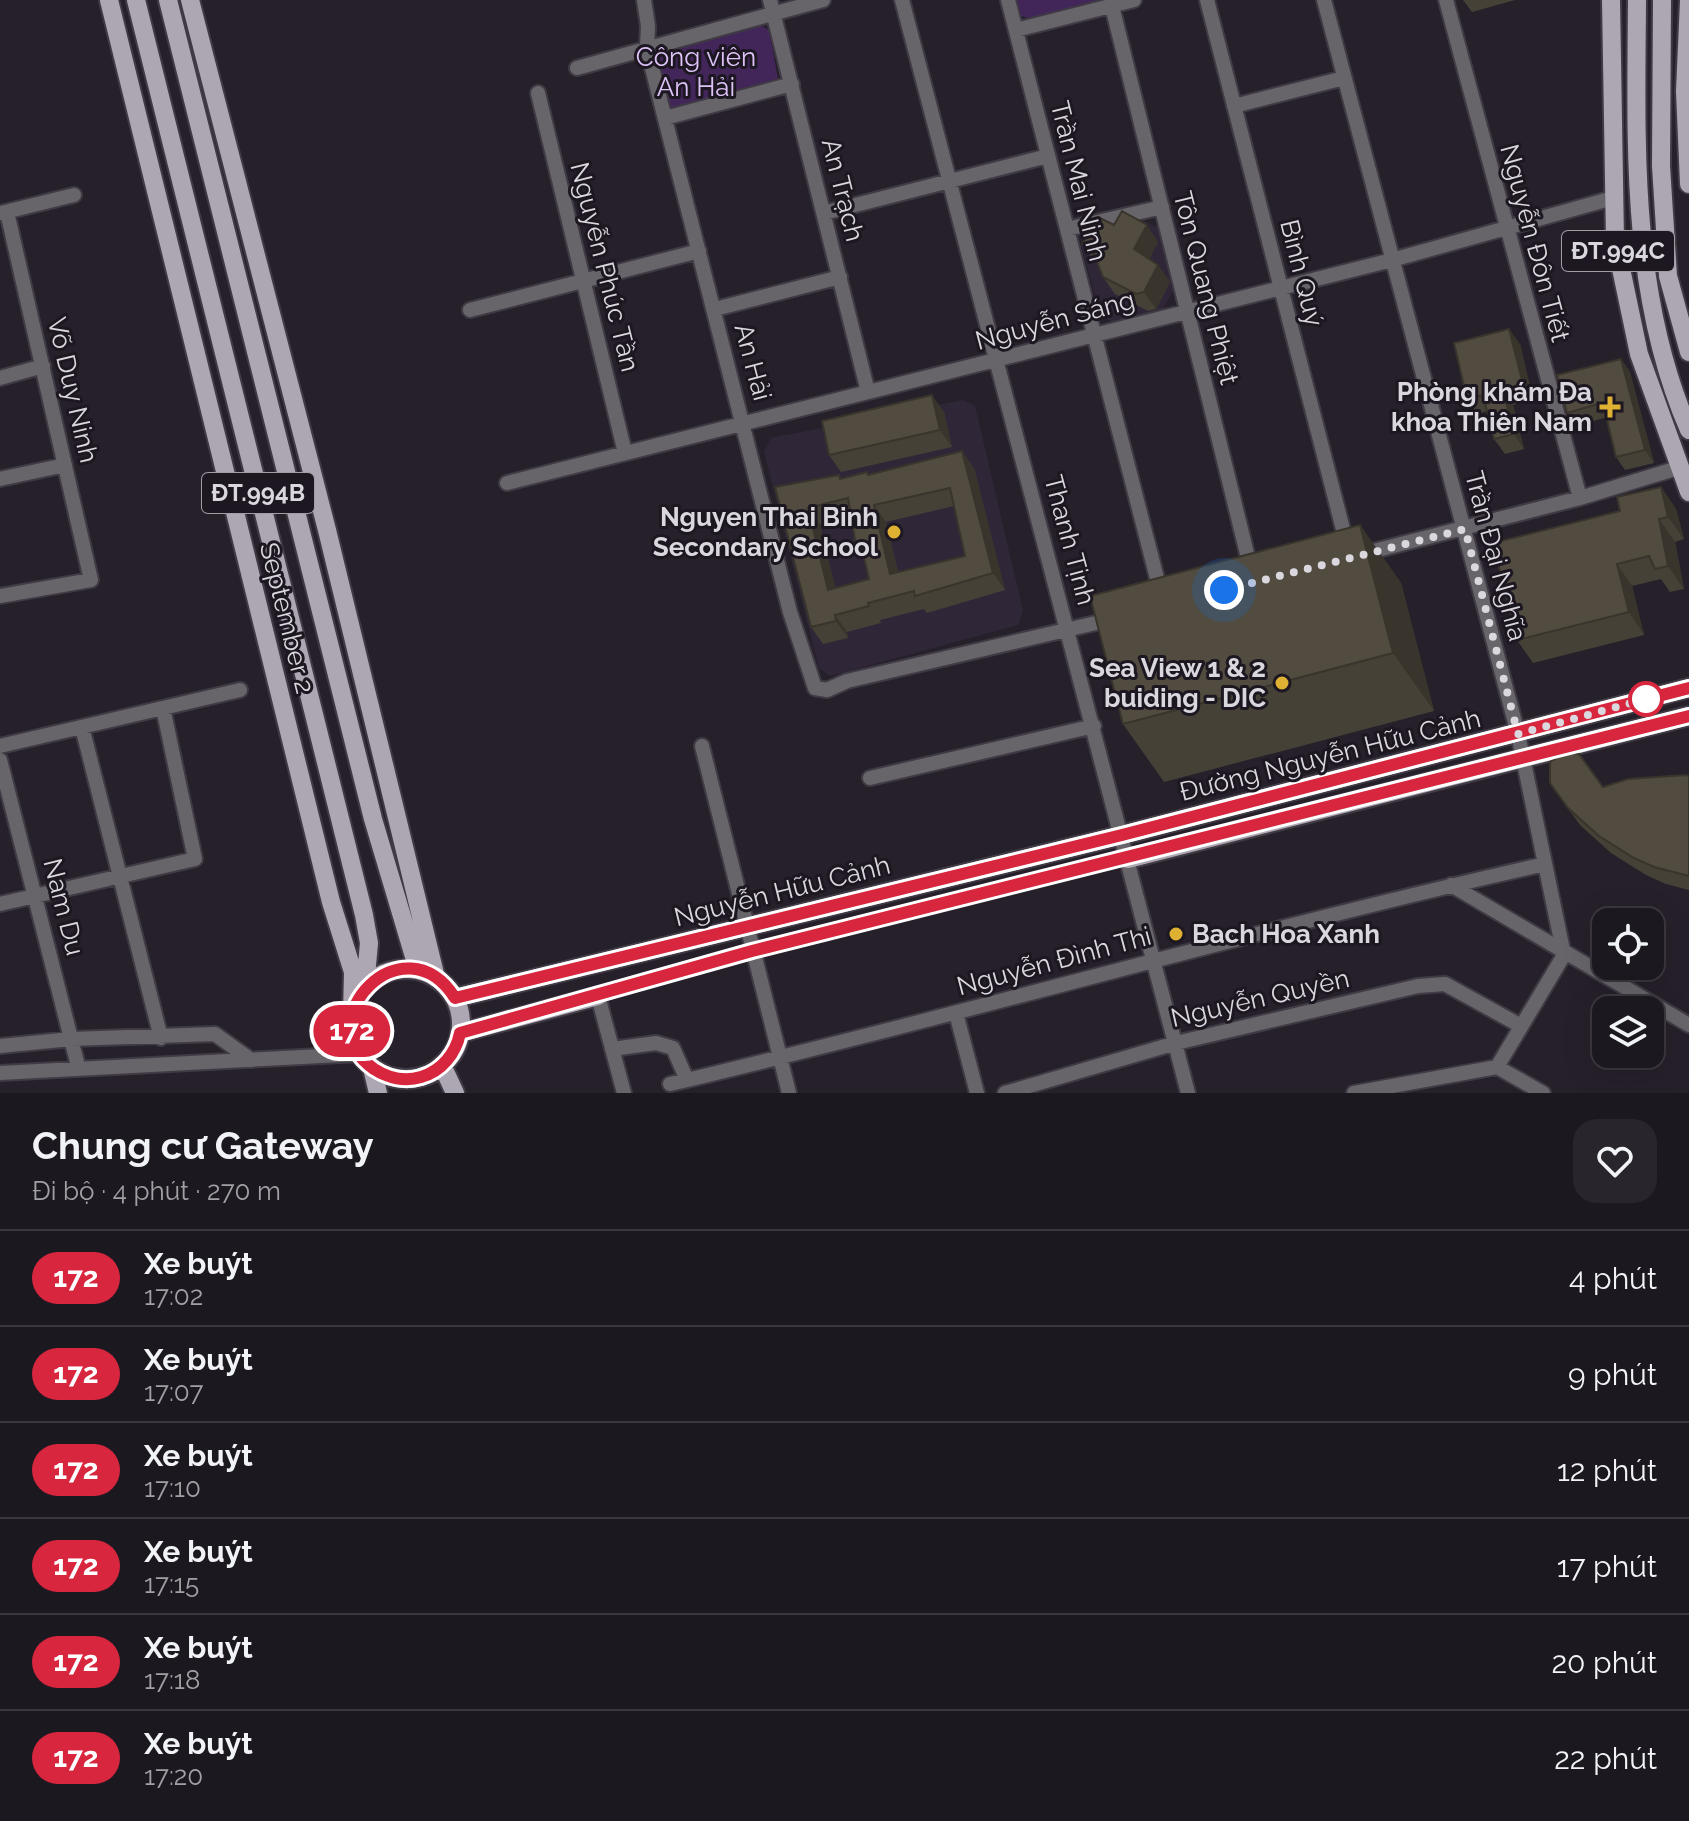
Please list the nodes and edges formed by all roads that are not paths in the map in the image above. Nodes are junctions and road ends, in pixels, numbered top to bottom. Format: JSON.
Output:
{"nodes":[{"id":1,"x":109,"y":0,"type":"edge"},
{"id":2,"x":136,"y":0,"type":"edge"},
{"id":3,"x":168,"y":0,"type":"edge"},
{"id":4,"x":190,"y":0,"type":"edge"},
{"id":5,"x":644,"y":0,"type":"edge"},
{"id":6,"x":823,"y":0,"type":"edge"},
{"id":7,"x":902,"y":0,"type":"edge"},
{"id":8,"x":1008,"y":0,"type":"edge"},
{"id":9,"x":1134,"y":0,"type":"edge"},
{"id":10,"x":1207,"y":0,"type":"edge"},
{"id":11,"x":1324,"y":0,"type":"edge"},
{"id":12,"x":1446,"y":0,"type":"edge"},
{"id":13,"x":1611,"y":0,"type":"edge"},
{"id":14,"x":1637,"y":0,"type":"edge"},
{"id":15,"x":1662,"y":0,"type":"edge"},
{"id":16,"x":1689,"y":1,"type":"edge"},
{"id":17,"x":1112,"y":6,"type":"junction"},
{"id":18,"x":772,"y":7,"type":"edge"},
{"id":19,"x":1016,"y":30,"type":"junction"},
{"id":20,"x":647,"y":48,"type":"junction"},
{"id":21,"x":577,"y":68,"type":"dead end"},
{"id":22,"x":1344,"y":78,"type":"junction"},
{"id":23,"x":792,"y":84,"type":"junction"},
{"id":24,"x":538,"y":93,"type":"dead end"},
{"id":25,"x":1234,"y":106,"type":"junction"},
{"id":26,"x":665,"y":118,"type":"junction"},
{"id":27,"x":231,"y":154,"type":"junction"},
{"id":28,"x":1048,"y":156,"type":"junction"},
{"id":29,"x":208,"y":160,"type":"junction"},
{"id":30,"x":177,"y":171,"type":"junction"},
{"id":31,"x":152,"y":178,"type":"junction"},
{"id":32,"x":953,"y":182,"type":"junction"},
{"id":33,"x":1689,"y":184,"type":"edge"},
{"id":34,"x":74,"y":195,"type":"dead end"},
{"id":35,"x":1613,"y":198,"type":"junction"},
{"id":36,"x":1162,"y":207,"type":"junction"},
{"id":37,"x":4,"y":212,"type":"edge"},
{"id":38,"x":824,"y":213,"type":"junction"},
{"id":39,"x":1067,"y":229,"type":"junction"},
{"id":40,"x":1506,"y":230,"type":"junction"},
{"id":41,"x":699,"y":251,"type":"junction"},
{"id":42,"x":1392,"y":260,"type":"junction"},
{"id":43,"x":840,"y":277,"type":"junction"},
{"id":44,"x":584,"y":281,"type":"junction"},
{"id":45,"x":1281,"y":287,"type":"junction"},
{"id":46,"x":715,"y":309,"type":"junction"},
{"id":47,"x":470,"y":310,"type":"dead end"},
{"id":48,"x":1187,"y":311,"type":"junction"},
{"id":49,"x":1685,"y":322,"type":"edge"},
{"id":50,"x":1094,"y":335,"type":"junction"},
{"id":51,"x":1689,"y":352,"type":"edge"},
{"id":52,"x":999,"y":360,"type":"junction"},
{"id":53,"x":43,"y":366,"type":"junction"},
{"id":54,"x":0,"y":378,"type":"edge"},
{"id":55,"x":868,"y":392,"type":"junction"},
{"id":56,"x":744,"y":423,"type":"junction"},
{"id":57,"x":1689,"y":430,"type":"edge"},
{"id":58,"x":625,"y":453,"type":"junction"},
{"id":59,"x":65,"y":465,"type":"junction"},
{"id":60,"x":1678,"y":468,"type":"junction"},
{"id":61,"x":0,"y":479,"type":"edge"},
{"id":62,"x":507,"y":483,"type":"dead end"},
{"id":63,"x":1689,"y":492,"type":"edge"},
{"id":64,"x":1580,"y":498,"type":"junction"},
{"id":65,"x":1465,"y":529,"type":"junction"},
{"id":66,"x":327,"y":530,"type":"junction"},
{"id":67,"x":301,"y":537,"type":"junction"},
{"id":68,"x":271,"y":546,"type":"junction"},
{"id":69,"x":244,"y":552,"type":"junction"},
{"id":70,"x":1254,"y":582,"type":"edge"},
{"id":71,"x":0,"y":596,"type":"edge"},
{"id":72,"x":1165,"y":606,"type":"edge"},
{"id":73,"x":1123,"y":617,"type":"edge"},
{"id":74,"x":1069,"y":632,"type":"junction"},
{"id":75,"x":1689,"y":688,"type":"edge"},
{"id":76,"x":240,"y":690,"type":"dead end"},
{"id":77,"x":163,"y":708,"type":"junction"},
{"id":78,"x":1689,"y":716,"type":"edge"},
{"id":79,"x":1094,"y":726,"type":"junction"},
{"id":80,"x":82,"y":727,"type":"junction"},
{"id":81,"x":1518,"y":734,"type":"junction"},
{"id":82,"x":0,"y":746,"type":"edge"},
{"id":83,"x":702,"y":746,"type":"dead end"},
{"id":84,"x":1523,"y":758,"type":"junction"},
{"id":85,"x":0,"y":760,"type":"edge"},
{"id":86,"x":870,"y":778,"type":"dead end"},
{"id":87,"x":1122,"y":835,"type":"junction"},
{"id":88,"x":1128,"y":859,"type":"junction"},
{"id":89,"x":1545,"y":864,"type":"junction"},
{"id":90,"x":118,"y":878,"type":"junction"},
{"id":91,"x":1451,"y":885,"type":"junction"},
{"id":92,"x":37,"y":894,"type":"junction"},
{"id":93,"x":0,"y":904,"type":"edge"},
{"id":94,"x":747,"y":926,"type":"junction"},
{"id":95,"x":1564,"y":955,"type":"junction"},
{"id":96,"x":1154,"y":959,"type":"junction"},
{"id":97,"x":418,"y":970,"type":"junction"},
{"id":98,"x":436,"y":978,"type":"junction"},
{"id":99,"x":365,"y":987,"type":"junction"},
{"id":100,"x":598,"y":996,"type":"joint"},
{"id":101,"x":455,"y":998,"type":"junction"},
{"id":102,"x":956,"y":1013,"type":"junction"},
{"id":103,"x":352,"y":1015,"type":"junction"},
{"id":104,"x":1689,"y":1025,"type":"edge"},
{"id":105,"x":1521,"y":1026,"type":"junction"},
{"id":106,"x":460,"y":1033,"type":"junction"},
{"id":107,"x":161,"y":1038,"type":"junction"},
{"id":108,"x":71,"y":1039,"type":"junction"},
{"id":109,"x":1176,"y":1043,"type":"junction"},
{"id":110,"x":0,"y":1046,"type":"edge"},
{"id":111,"x":612,"y":1049,"type":"junction"},
{"id":112,"x":783,"y":1057,"type":"junction"},
{"id":113,"x":251,"y":1060,"type":"junction"},
{"id":114,"x":366,"y":1061,"type":"junction"},
{"id":115,"x":78,"y":1066,"type":"junction"},
{"id":116,"x":1497,"y":1067,"type":"junction"},
{"id":117,"x":0,"y":1073,"type":"edge"},
{"id":118,"x":434,"y":1078,"type":"edge"},
{"id":119,"x":687,"y":1080,"type":"junction"},
{"id":120,"x":670,"y":1084,"type":"dead end"},
{"id":121,"x":399,"y":1086,"type":"edge"},
{"id":122,"x":378,"y":1093,"type":"edge"},
{"id":123,"x":455,"y":1093,"type":"edge"},
{"id":124,"x":624,"y":1093,"type":"edge"},
{"id":125,"x":789,"y":1093,"type":"edge"},
{"id":126,"x":977,"y":1093,"type":"edge"},
{"id":127,"x":1005,"y":1093,"type":"edge"},
{"id":128,"x":1188,"y":1093,"type":"edge"},
{"id":129,"x":1354,"y":1093,"type":"edge"},
{"id":130,"x":1543,"y":1093,"type":"edge"}],
"edges":[{"from":1,"to":31,"type":"main road","name":"September 2","number":"ĐT.994B"},
{"from":2,"to":30,"type":"main road","name":"September 2","number":"ĐT.994B"},
{"from":3,"to":29,"type":"main road","name":"September 2","number":"ĐT.994B"},
{"from":4,"to":27,"type":"main road","number":"ĐT.994B"},
{"from":5,"to":20,"type":"street","name":"An Hải"},
{"from":6,"to":18,"type":"street"},
{"from":7,"to":32,"type":"street","name":"Thanh Tịnh"},
{"from":8,"to":19,"type":"street","name":"Trần Mai Ninh"},
{"from":9,"to":17,"type":"street"},
{"from":10,"to":25,"type":"street","name":"Bình Quý"},
{"from":11,"to":22,"type":"street","name":"Trần Đại Nghĩa"},
{"from":12,"to":40,"type":"street","name":"Nguyễn Đôn Tiết"},
{"from":13,"to":35,"type":"main road","number":"ĐT.994C"},
{"from":14,"to":57,"type":"main road","number":"ĐT.994C"},
{"from":15,"to":49,"type":"main road","number":"ĐT.994C"},
{"from":16,"to":33,"type":"main road"},
{"from":17,"to":19,"type":"street"},
{"from":17,"to":36,"type":"street","name":"Tôn Quang Phiệt"},
{"from":18,"to":20,"type":"street"},
{"from":18,"to":23,"type":"street","name":"An Trạch"},
{"from":19,"to":28,"type":"street","name":"Trần Mai Ninh"},
{"from":20,"to":21,"type":"street"},
{"from":20,"to":26,"type":"street","name":"An Hải"},
{"from":22,"to":25,"type":"street"},
{"from":22,"to":42,"type":"street","name":"Trần Đại Nghĩa"},
{"from":23,"to":26,"type":"street"},
{"from":23,"to":38,"type":"street","name":"An Trạch"},
{"from":24,"to":44,"type":"street","name":"Nguyễn Phúc Tần"},
{"from":25,"to":45,"type":"street","name":"Bình Quý"},
{"from":26,"to":41,"type":"street","name":"An Hải"},
{"from":27,"to":29,"type":"main road"},
{"from":27,"to":66,"type":"main road","number":"ĐT.994B"},
{"from":28,"to":32,"type":"street"},
{"from":28,"to":39,"type":"street","name":"Trần Mai Ninh"},
{"from":29,"to":67,"type":"main road","name":"September 2","number":"ĐT.994B"},
{"from":30,"to":31,"type":"main road"},
{"from":30,"to":68,"type":"main road","name":"September 2","number":"ĐT.994B"},
{"from":31,"to":69,"type":"main road","name":"September 2","number":"ĐT.994B"},
{"from":32,"to":38,"type":"street"},
{"from":32,"to":52,"type":"street","name":"Thanh Tịnh"},
{"from":34,"to":37,"type":"street"},
{"from":35,"to":40,"type":"street","name":"Nguyễn Sáng"},
{"from":35,"to":60,"type":"main road","number":"ĐT.994C"},
{"from":36,"to":39,"type":"street"},
{"from":36,"to":48,"type":"street","name":"Tôn Quang Phiệt"},
{"from":37,"to":53,"type":"street","name":"Võ Duy Ninh"},
{"from":38,"to":43,"type":"street","name":"An Trạch"},
{"from":39,"to":50,"type":"street","name":"Trần Mai Ninh"},
{"from":40,"to":42,"type":"street","name":"Nguyễn Sáng"},
{"from":40,"to":64,"type":"street","name":"Nguyễn Đôn Tiết"},
{"from":41,"to":44,"type":"street"},
{"from":41,"to":46,"type":"street","name":"An Hải"},
{"from":42,"to":45,"type":"street","name":"Nguyễn Sáng"},
{"from":42,"to":65,"type":"street","name":"Trần Đại Nghĩa"},
{"from":43,"to":46,"type":"street"},
{"from":43,"to":55,"type":"street","name":"An Trạch"},
{"from":44,"to":47,"type":"street"},
{"from":44,"to":58,"type":"street","name":"Nguyễn Phúc Tần"},
{"from":45,"to":48,"type":"street","name":"Nguyễn Sáng"},
{"from":45,"to":65,"type":"street","name":"Bình Quý"},
{"from":46,"to":56,"type":"street","name":"An Hải"},
{"from":48,"to":50,"type":"street","name":"Nguyễn Sáng"},
{"from":48,"to":70,"type":"street","name":"Tôn Quang Phiệt"},
{"from":49,"to":51,"type":"main road","number":"ĐT.994C"},
{"from":50,"to":52,"type":"street","name":"Nguyễn Sáng"},
{"from":50,"to":72,"type":"street","name":"Trần Mai Ninh"},
{"from":52,"to":55,"type":"street","name":"Nguyễn Sáng"},
{"from":52,"to":74,"type":"street","name":"Thanh Tịnh"},
{"from":53,"to":54,"type":"street"},
{"from":53,"to":59,"type":"street","name":"Võ Duy Ninh"},
{"from":55,"to":56,"type":"street","name":"Nguyễn Sáng"},
{"from":56,"to":58,"type":"street","name":"Nguyễn Sáng"},
{"from":56,"to":74,"type":"street","name":"An Hải"},
{"from":58,"to":62,"type":"street","name":"Nguyễn Sáng"},
{"from":59,"to":61,"type":"street"},
{"from":59,"to":71,"type":"street","name":"Võ Duy Ninh"},
{"from":60,"to":63,"type":"main road","number":"ĐT.994C"},
{"from":60,"to":64,"type":"street"},
{"from":64,"to":65,"type":"street"},
{"from":65,"to":81,"type":"street","name":"Trần Đại Nghĩa"},
{"from":66,"to":67,"type":"main road"},
{"from":66,"to":98,"type":"main road","number":"ĐT.994B"},
{"from":67,"to":97,"type":"main road","name":"September 2","number":"ĐT.994B"},
{"from":68,"to":69,"type":"main road"},
{"from":68,"to":99,"type":"main road","name":"September 2","number":"ĐT.994B"},
{"from":69,"to":103,"type":"main road","name":"September 2","number":"ĐT.994B"},
{"from":73,"to":74,"type":"street"},
{"from":74,"to":79,"type":"street","name":"Thanh Tịnh"},
{"from":75,"to":81,"type":"main road","name":"Đường Nguyễn Hữu Cảnh"},
{"from":76,"to":77,"type":"street"},
{"from":77,"to":80,"type":"street"},
{"from":77,"to":90,"type":"street"},
{"from":78,"to":84,"type":"main road","name":"Đường Nguyễn Hữu Cảnh"},
{"from":79,"to":86,"type":"street"},
{"from":79,"to":87,"type":"street","name":"Thanh Tịnh"},
{"from":80,"to":82,"type":"street"},
{"from":80,"to":90,"type":"street"},
{"from":81,"to":84,"type":"street","name":"Trần Đại Nghĩa"},
{"from":81,"to":87,"type":"main road","name":"Đường Nguyễn Hữu Cảnh"},
{"from":83,"to":94,"type":"street"},
{"from":84,"to":88,"type":"main road","name":"Đường Nguyễn Hữu Cảnh"},
{"from":84,"to":89,"type":"street","name":"Trần Đại Nghĩa"},
{"from":85,"to":92,"type":"street","name":"Nam Du"},
{"from":87,"to":88,"type":"street","name":"Thanh Tịnh"},
{"from":87,"to":94,"type":"main road","name":"Nguyễn Hữu Cảnh"},
{"from":88,"to":96,"type":"street","name":"Thanh Tịnh"},
{"from":89,"to":91,"type":"street","name":"Nguyễn Đình Thi"},
{"from":89,"to":95,"type":"street","name":"Trần Đại Nghĩa"},
{"from":90,"to":92,"type":"street"},
{"from":90,"to":107,"type":"street"},
{"from":91,"to":95,"type":"street"},
{"from":91,"to":96,"type":"street","name":"Nguyễn Đình Thi"},
{"from":92,"to":93,"type":"street"},
{"from":92,"to":108,"type":"street","name":"Nam Du"},
{"from":94,"to":101,"type":"main road","name":"Nguyễn Hữu Cảnh"},
{"from":94,"to":112,"type":"street"},
{"from":95,"to":104,"type":"street"},
{"from":95,"to":105,"type":"street"},
{"from":96,"to":102,"type":"street","name":"Nguyễn Đình Thi"},
{"from":96,"to":109,"type":"street","name":"Thanh Tịnh"},
{"from":97,"to":98,"type":"main road","number":"ĐT.994B"},
{"from":97,"to":99,"type":"main road"},
{"from":98,"to":101,"type":"main road","number":"ĐT.994B"},
{"from":99,"to":103,"type":"main road","number":"ĐT.994B"},
{"from":100,"to":106,"type":"main road"},
{"from":100,"to":111,"type":"street"},
{"from":101,"to":106,"type":"main road"},
{"from":102,"to":112,"type":"street","name":"Nguyễn Đình Thi"},
{"from":102,"to":126,"type":"street"},
{"from":103,"to":114,"type":"main road","number":"ĐT.994B"},
{"from":105,"to":109,"type":"street","name":"Nguyễn Quyền"},
{"from":105,"to":116,"type":"street"},
{"from":106,"to":118,"type":"main road"},
{"from":107,"to":108,"type":"street"},
{"from":107,"to":113,"type":"street"},
{"from":108,"to":110,"type":"street"},
{"from":108,"to":115,"type":"street","name":"Nam Du"},
{"from":109,"to":127,"type":"street","name":"Nguyễn Quyền"},
{"from":109,"to":128,"type":"street","name":"Thanh Tịnh"},
{"from":111,"to":119,"type":"street"},
{"from":111,"to":124,"type":"street"},
{"from":112,"to":119,"type":"street","name":"Nguyễn Đình Thi"},
{"from":112,"to":125,"type":"street"},
{"from":113,"to":114,"type":"street"},
{"from":113,"to":115,"type":"street"},
{"from":114,"to":121,"type":"main road"},
{"from":114,"to":122,"type":"main road","number":"ĐT.994B"},
{"from":115,"to":117,"type":"street"},
{"from":116,"to":129,"type":"street"},
{"from":116,"to":130,"type":"street"},
{"from":118,"to":121,"type":"main road"},
{"from":118,"to":123,"type":"main road"},
{"from":119,"to":120,"type":"street","name":"Nguyễn Đình Thi"}]}
